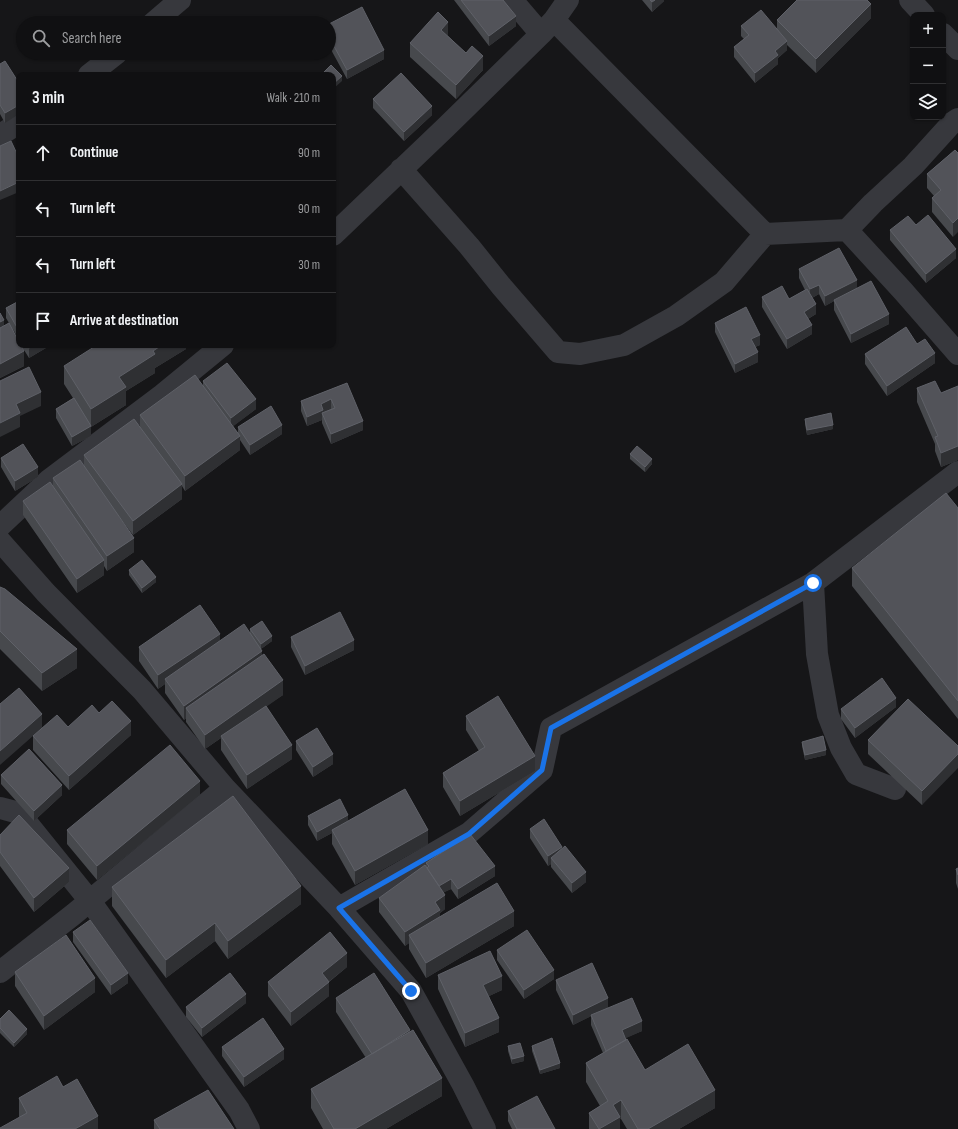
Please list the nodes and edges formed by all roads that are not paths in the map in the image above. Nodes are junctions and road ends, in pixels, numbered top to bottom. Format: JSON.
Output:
{"nodes":[{"id":1,"x":180,"y":0,"type":"edge"},
{"id":2,"x":512,"y":0,"type":"edge"},
{"id":3,"x":568,"y":0,"type":"edge"},
{"id":4,"x":910,"y":0,"type":"edge"},
{"id":5,"x":921,"y":12,"type":"edge"},
{"id":6,"x":161,"y":16,"type":"edge"},
{"id":7,"x":548,"y":27,"type":"junction"},
{"id":8,"x":946,"y":37,"type":"edge"},
{"id":9,"x":958,"y":50,"type":"edge"},
{"id":10,"x":109,"y":60,"type":"edge"},
{"id":11,"x":96,"y":72,"type":"edge"},
{"id":12,"x":958,"y":119,"type":"edge"},
{"id":13,"x":16,"y":125,"type":"edge"},
{"id":14,"x":0,"y":135,"type":"edge"},
{"id":15,"x":401,"y":169,"type":"junction"},
{"id":16,"x":847,"y":230,"type":"junction"},
{"id":17,"x":336,"y":232,"type":"edge"},
{"id":18,"x":765,"y":234,"type":"junction"},
{"id":19,"x":219,"y":348,"type":"edge"},
{"id":20,"x":958,"y":354,"type":"edge"},
{"id":21,"x":958,"y":472,"type":"edge"},
{"id":22,"x":0,"y":526,"type":"edge"},
{"id":23,"x":0,"y":541,"type":"edge"},
{"id":24,"x":813,"y":583,"type":"junction"},
{"id":25,"x":225,"y":788,"type":"junction"},
{"id":26,"x":895,"y":789,"type":"dead end"},
{"id":27,"x":0,"y":808,"type":"edge"},
{"id":28,"x":90,"y":901,"type":"junction"},
{"id":29,"x":339,"y":908,"type":"junction"},
{"id":30,"x":3,"y":964,"type":"edge"},
{"id":31,"x":249,"y":1129,"type":"edge"},
{"id":32,"x":485,"y":1129,"type":"edge"}],
"edges":[{"from":1,"to":6,"type":"street"},
{"from":2,"to":7,"type":"street"},
{"from":3,"to":7,"type":"street"},
{"from":4,"to":5,"type":"street"},
{"from":7,"to":15,"type":"street"},
{"from":7,"to":18,"type":"street"},
{"from":8,"to":9,"type":"street"},
{"from":10,"to":11,"type":"street"},
{"from":12,"to":16,"type":"street"},
{"from":13,"to":14,"type":"street"},
{"from":15,"to":17,"type":"street"},
{"from":15,"to":18,"type":"street"},
{"from":16,"to":18,"type":"street"},
{"from":16,"to":20,"type":"street"},
{"from":19,"to":22,"type":"street"},
{"from":21,"to":24,"type":"street"},
{"from":23,"to":25,"type":"street"},
{"from":24,"to":26,"type":"street"},
{"from":24,"to":29,"type":"street"},
{"from":25,"to":28,"type":"street"},
{"from":25,"to":29,"type":"street"},
{"from":27,"to":28,"type":"street"},
{"from":28,"to":30,"type":"street"},
{"from":28,"to":31,"type":"street"},
{"from":29,"to":32,"type":"street"}]}
